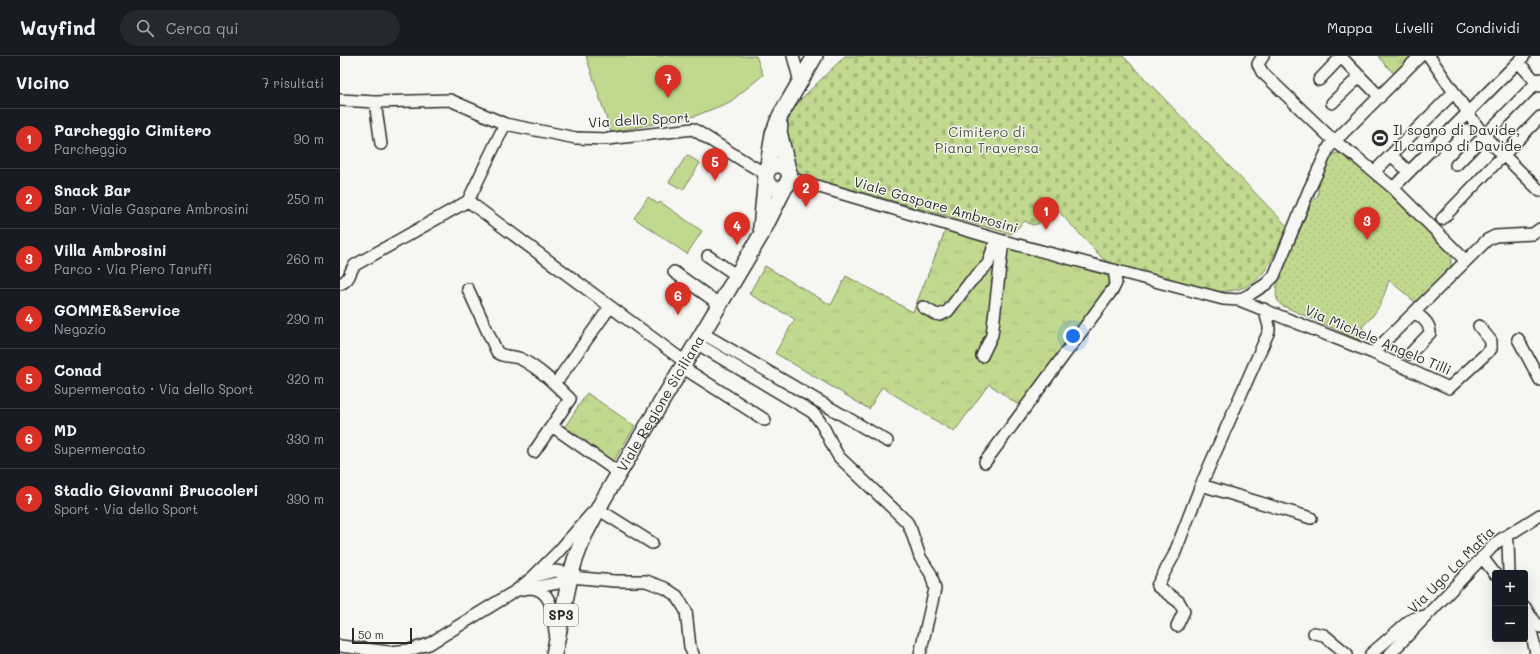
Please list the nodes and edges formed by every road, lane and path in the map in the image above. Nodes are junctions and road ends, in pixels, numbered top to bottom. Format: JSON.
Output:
{"nodes":[{"id":1,"x":793,"y":56,"type":"edge"},
{"id":2,"x":798,"y":56,"type":"edge"},
{"id":3,"x":1263,"y":56,"type":"edge"},
{"id":4,"x":1341,"y":56,"type":"edge"},
{"id":5,"x":1420,"y":56,"type":"edge"},
{"id":6,"x":1429,"y":56,"type":"edge"},
{"id":7,"x":812,"y":57,"type":"edge"},
{"id":8,"x":1521,"y":59,"type":"edge"},
{"id":9,"x":1360,"y":76,"type":"junction"},
{"id":10,"x":1319,"y":80,"type":"dead end"},
{"id":11,"x":800,"y":82,"type":"junction"},
{"id":12,"x":1539,"y":82,"type":"edge"},
{"id":13,"x":1454,"y":92,"type":"junction"},
{"id":14,"x":1380,"y":96,"type":"junction"},
{"id":15,"x":340,"y":100,"type":"edge"},
{"id":16,"x":376,"y":102,"type":"junction"},
{"id":17,"x":1332,"y":103,"type":"dead end"},
{"id":18,"x":1467,"y":112,"type":"junction"},
{"id":19,"x":780,"y":116,"type":"junction"},
{"id":20,"x":1540,"y":117,"type":"edge"},
{"id":21,"x":505,"y":124,"type":"junction"},
{"id":22,"x":1484,"y":136,"type":"junction"},
{"id":23,"x":1334,"y":141,"type":"junction"},
{"id":24,"x":381,"y":144,"type":"dead end"},
{"id":25,"x":1391,"y":155,"type":"junction"},
{"id":26,"x":1502,"y":155,"type":"junction"},
{"id":27,"x":1456,"y":165,"type":"dead end"},
{"id":28,"x":1374,"y":171,"type":"junction"},
{"id":29,"x":1409,"y":172,"type":"junction"},
{"id":30,"x":766,"y":173,"type":"junction"},
{"id":31,"x":789,"y":178,"type":"junction"},
{"id":32,"x":1393,"y":188,"type":"junction"},
{"id":33,"x":1540,"y":191,"type":"edge"},
{"id":34,"x":468,"y":202,"type":"junction"},
{"id":35,"x":1442,"y":219,"type":"dead end"},
{"id":36,"x":1540,"y":229,"type":"edge"},
{"id":37,"x":760,"y":235,"type":"junction"},
{"id":38,"x":999,"y":240,"type":"junction"},
{"id":39,"x":708,"y":256,"type":"dead end"},
{"id":40,"x":1466,"y":261,"type":"junction"},
{"id":41,"x":1114,"y":270,"type":"junction"},
{"id":42,"x":674,"y":272,"type":"dead end"},
{"id":43,"x":736,"y":275,"type":"junction"},
{"id":44,"x":340,"y":284,"type":"edge"},
{"id":45,"x":468,"y":289,"type":"dead end"},
{"id":46,"x":1239,"y":300,"type":"junction"},
{"id":47,"x":719,"y":304,"type":"junction"},
{"id":48,"x":610,"y":307,"type":"junction"},
{"id":49,"x":923,"y":307,"type":"dead end"},
{"id":50,"x":1264,"y":309,"type":"junction"},
{"id":51,"x":1415,"y":312,"type":"junction"},
{"id":52,"x":1479,"y":326,"type":"dead end"},
{"id":53,"x":699,"y":338,"type":"junction"},
{"id":54,"x":1518,"y":339,"type":"dead end"},
{"id":55,"x":1373,"y":353,"type":"junction"},
{"id":56,"x":1410,"y":354,"type":"dead end"},
{"id":57,"x":982,"y":356,"type":"dead end"},
{"id":58,"x":683,"y":365,"type":"junction"},
{"id":59,"x":560,"y":377,"type":"dead end"},
{"id":60,"x":1540,"y":380,"type":"edge"},
{"id":61,"x":765,"y":420,"type":"dead end"},
{"id":62,"x":552,"y":426,"type":"junction"},
{"id":63,"x":887,"y":441,"type":"dead end"},
{"id":64,"x":534,"y":452,"type":"dead end"},
{"id":65,"x":985,"y":462,"type":"dead end"},
{"id":66,"x":619,"y":473,"type":"junction"},
{"id":67,"x":1201,"y":485,"type":"junction"},
{"id":68,"x":600,"y":504,"type":"junction"},
{"id":69,"x":1540,"y":515,"type":"edge"},
{"id":70,"x":1312,"y":518,"type":"dead end"},
{"id":71,"x":1504,"y":537,"type":"junction"},
{"id":72,"x":652,"y":543,"type":"dead end"},
{"id":73,"x":1482,"y":557,"type":"junction"},
{"id":74,"x":1492,"y":570,"type":"edge"},
{"id":75,"x":1509,"y":570,"type":"edge"},
{"id":76,"x":570,"y":576,"type":"junction"},
{"id":77,"x":532,"y":583,"type":"junction"},
{"id":78,"x":1528,"y":612,"type":"edge"},
{"id":79,"x":1426,"y":616,"type":"junction"},
{"id":80,"x":1177,"y":626,"type":"dead end"},
{"id":81,"x":1540,"y":627,"type":"edge"},
{"id":82,"x":1528,"y":628,"type":"edge"},
{"id":83,"x":1314,"y":633,"type":"dead end"},
{"id":84,"x":340,"y":646,"type":"edge"},
{"id":85,"x":555,"y":647,"type":"edge"},
{"id":86,"x":693,"y":654,"type":"edge"},
{"id":87,"x":920,"y":654,"type":"edge"},
{"id":88,"x":1347,"y":654,"type":"edge"},
{"id":89,"x":1371,"y":654,"type":"edge"},
{"id":90,"x":1390,"y":654,"type":"edge"},
{"id":91,"x":1536,"y":654,"type":"edge"}],
"edges":[{"from":1,"to":11,"type":"street"},
{"from":2,"to":7,"type":"street"},
{"from":3,"to":23,"type":"street"},
{"from":4,"to":9,"type":"street"},
{"from":4,"to":10,"type":"street"},
{"from":5,"to":14,"type":"street"},
{"from":6,"to":13,"type":"street"},
{"from":7,"to":11,"type":"main road"},
{"from":8,"to":12,"type":"street"},
{"from":8,"to":18,"type":"street"},
{"from":9,"to":14,"type":"street"},
{"from":9,"to":17,"type":"street"},
{"from":11,"to":19,"type":"main road"},
{"from":12,"to":22,"type":"street"},
{"from":13,"to":18,"type":"street"},
{"from":13,"to":25,"type":"street"},
{"from":14,"to":23,"type":"street"},
{"from":15,"to":16,"type":"street","name":"Via dello Sport"},
{"from":16,"to":21,"type":"street","name":"Via dello Sport"},
{"from":16,"to":24,"type":"street"},
{"from":18,"to":22,"type":"street"},
{"from":18,"to":29,"type":"street"},
{"from":19,"to":30,"type":"main road"},
{"from":19,"to":31,"type":"main road"},
{"from":20,"to":26,"type":"street"},
{"from":21,"to":30,"type":"street","name":"Via dello Sport"},
{"from":21,"to":34,"type":"street"},
{"from":22,"to":26,"type":"street"},
{"from":22,"to":27,"type":"street"},
{"from":23,"to":28,"type":"street"},
{"from":23,"to":46,"type":"street"},
{"from":25,"to":28,"type":"street"},
{"from":25,"to":29,"type":"street"},
{"from":26,"to":33,"type":"street"},
{"from":26,"to":35,"type":"street"},
{"from":28,"to":32,"type":"street"},
{"from":29,"to":32,"type":"street"},
{"from":30,"to":31,"type":"main road"},
{"from":30,"to":37,"type":"main road"},
{"from":31,"to":37,"type":"main road","name":"Viale Regione Siciliana"},
{"from":31,"to":38,"type":"street","name":"Viale Gaspare Ambrosini"},
{"from":32,"to":40,"type":"street"},
{"from":34,"to":44,"type":"street"},
{"from":34,"to":48,"type":"street"},
{"from":36,"to":40,"type":"street"},
{"from":37,"to":43,"type":"main road","name":"Viale Regione Siciliana"},
{"from":38,"to":41,"type":"street","name":"Viale Gaspare Ambrosini"},
{"from":38,"to":49,"type":"street"},
{"from":38,"to":57,"type":"street"},
{"from":39,"to":43,"type":"street"},
{"from":40,"to":51,"type":"street"},
{"from":41,"to":46,"type":"street","name":"Viale Gaspare Ambrosini"},
{"from":41,"to":65,"type":"street"},
{"from":42,"to":47,"type":"street"},
{"from":43,"to":47,"type":"main road","name":"Viale Regione Siciliana"},
{"from":45,"to":62,"type":"street"},
{"from":46,"to":50,"type":"street","name":"Via Michele Angelo Tilli"},
{"from":47,"to":53,"type":"main road","name":"Viale Regione Siciliana"},
{"from":48,"to":58,"type":"street"},
{"from":48,"to":59,"type":"street"},
{"from":50,"to":55,"type":"street","name":"Via Michele Angelo Tilli"},
{"from":50,"to":67,"type":"street"},
{"from":51,"to":55,"type":"street"},
{"from":51,"to":56,"type":"street"},
{"from":52,"to":55,"type":"street","name":"Via Michele Angelo Tilli"},
{"from":53,"to":58,"type":"main road","name":"Viale Regione Siciliana"},
{"from":53,"to":63,"type":"street"},
{"from":53,"to":87,"type":"street"},
{"from":54,"to":60,"type":"street"},
{"from":58,"to":61,"type":"street"},
{"from":58,"to":66,"type":"main road","name":"Viale Regione Siciliana"},
{"from":62,"to":64,"type":"street"},
{"from":62,"to":66,"type":"street"},
{"from":66,"to":68,"type":"main road","name":"Viale Regione Siciliana"},
{"from":67,"to":70,"type":"street"},
{"from":67,"to":80,"type":"street"},
{"from":68,"to":72,"type":"street"},
{"from":68,"to":76,"type":"main road","name":"Viale Regione Siciliana"},
{"from":68,"to":77,"type":"street"},
{"from":69,"to":71,"type":"street","name":"Via Ugo La Mafia"},
{"from":71,"to":73,"type":"street","name":"Via Ugo La Mafia"},
{"from":71,"to":75,"type":"street"},
{"from":73,"to":74,"type":"street"},
{"from":73,"to":79,"type":"street","name":"Via Ugo La Mafia"},
{"from":76,"to":77,"type":"street"},
{"from":76,"to":85,"type":"main road","number":"SP3"},
{"from":76,"to":86,"type":"street"},
{"from":77,"to":84,"type":"street"},
{"from":77,"to":85,"type":"street"},
{"from":78,"to":81,"type":"street"},
{"from":79,"to":89,"type":"street"},
{"from":79,"to":90,"type":"street","name":"Via Ugo La Mafia"},
{"from":82,"to":91,"type":"street"},
{"from":83,"to":88,"type":"street"}]}
